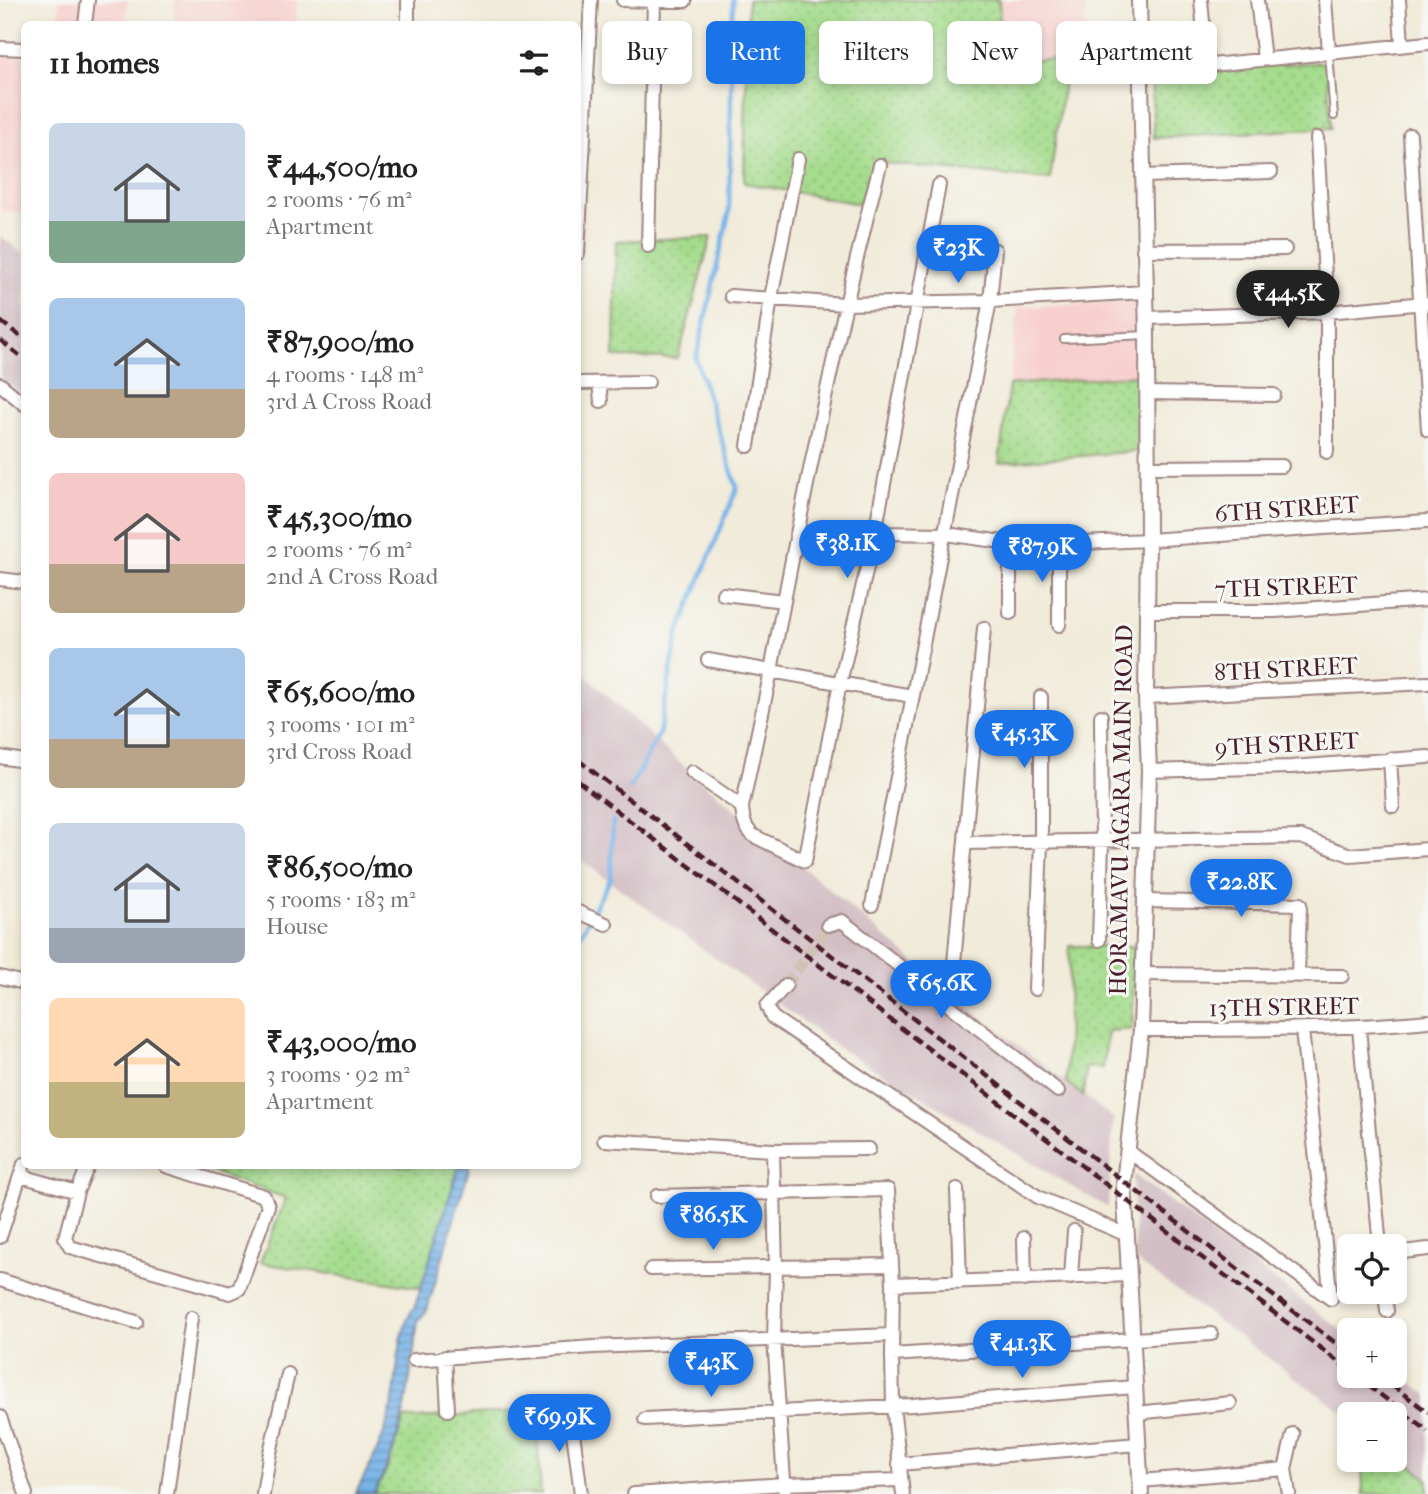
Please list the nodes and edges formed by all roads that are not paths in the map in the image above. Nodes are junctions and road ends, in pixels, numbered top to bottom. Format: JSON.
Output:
{"nodes":[{"id":1,"x":88,"y":0,"type":"edge"},
{"id":2,"x":408,"y":0,"type":"edge"},
{"id":3,"x":591,"y":0,"type":"edge"},
{"id":4,"x":623,"y":0,"type":"edge"},
{"id":5,"x":1139,"y":0,"type":"edge"},
{"id":6,"x":1201,"y":0,"type":"edge"},
{"id":7,"x":1257,"y":0,"type":"edge"},
{"id":8,"x":1325,"y":0,"type":"edge"},
{"id":9,"x":1399,"y":0,"type":"edge"},
{"id":10,"x":654,"y":1,"type":"edge"},
{"id":11,"x":685,"y":1,"type":"edge"},
{"id":12,"x":85,"y":21,"type":"edge"},
{"id":13,"x":408,"y":21,"type":"edge"},
{"id":14,"x":1140,"y":21,"type":"edge"},
{"id":15,"x":1203,"y":21,"type":"edge"},
{"id":16,"x":1428,"y":43,"type":"edge"},
{"id":17,"x":1402,"y":45,"type":"junction"},
{"id":18,"x":0,"y":47,"type":"edge"},
{"id":19,"x":21,"y":49,"type":"edge"},
{"id":20,"x":1329,"y":52,"type":"junction"},
{"id":21,"x":1264,"y":59,"type":"junction"},
{"id":22,"x":1217,"y":64,"type":"edge"},
{"id":23,"x":1142,"y":84,"type":"edge"},
{"id":24,"x":1334,"y":116,"type":"dead end"},
{"id":25,"x":1410,"y":135,"type":"dead end"},
{"id":26,"x":1317,"y":138,"type":"dead end"},
{"id":27,"x":797,"y":159,"type":"dead end"},
{"id":28,"x":880,"y":164,"type":"dead end"},
{"id":29,"x":1271,"y":172,"type":"dead end"},
{"id":30,"x":1143,"y":176,"type":"junction"},
{"id":31,"x":939,"y":185,"type":"dead end"},
{"id":32,"x":581,"y":195,"type":"edge"},
{"id":33,"x":648,"y":246,"type":"dead end"},
{"id":34,"x":1285,"y":249,"type":"dead end"},
{"id":35,"x":995,"y":250,"type":"dead end"},
{"id":36,"x":1143,"y":250,"type":"junction"},
{"id":37,"x":1144,"y":292,"type":"junction"},
{"id":38,"x":731,"y":296,"type":"dead end"},
{"id":39,"x":771,"y":298,"type":"junction"},
{"id":40,"x":990,"y":301,"type":"junction"},
{"id":41,"x":916,"y":303,"type":"junction"},
{"id":42,"x":1424,"y":303,"type":"edge"},
{"id":43,"x":845,"y":304,"type":"junction"},
{"id":44,"x":1327,"y":312,"type":"junction"},
{"id":45,"x":1146,"y":318,"type":"junction"},
{"id":46,"x":1147,"y":335,"type":"junction"},
{"id":47,"x":1065,"y":339,"type":"dead end"},
{"id":48,"x":648,"y":382,"type":"dead end"},
{"id":49,"x":581,"y":383,"type":"edge"},
{"id":50,"x":600,"y":383,"type":"junction"},
{"id":51,"x":0,"y":384,"type":"edge"},
{"id":52,"x":1147,"y":393,"type":"junction"},
{"id":53,"x":1274,"y":395,"type":"dead end"},
{"id":54,"x":601,"y":401,"type":"dead end"},
{"id":55,"x":21,"y":402,"type":"edge"},
{"id":56,"x":1428,"y":430,"type":"edge"},
{"id":57,"x":748,"y":446,"type":"dead end"},
{"id":58,"x":1327,"y":452,"type":"dead end"},
{"id":59,"x":1282,"y":466,"type":"dead end"},
{"id":60,"x":1147,"y":467,"type":"junction"},
{"id":61,"x":1428,"y":521,"type":"edge"},
{"id":62,"x":874,"y":533,"type":"junction"},
{"id":63,"x":946,"y":534,"type":"junction"},
{"id":64,"x":796,"y":536,"type":"junction"},
{"id":65,"x":1148,"y":540,"type":"junction"},
{"id":66,"x":1010,"y":543,"type":"junction"},
{"id":67,"x":1059,"y":544,"type":"junction"},
{"id":68,"x":0,"y":579,"type":"edge"},
{"id":69,"x":21,"y":582,"type":"edge"},
{"id":70,"x":723,"y":594,"type":"dead end"},
{"id":71,"x":1428,"y":600,"type":"edge"},
{"id":72,"x":784,"y":601,"type":"junction"},
{"id":73,"x":1146,"y":611,"type":"junction"},
{"id":74,"x":1010,"y":613,"type":"dead end"},
{"id":75,"x":1059,"y":625,"type":"dead end"},
{"id":76,"x":984,"y":628,"type":"dead end"},
{"id":77,"x":708,"y":660,"type":"dead end"},
{"id":78,"x":771,"y":671,"type":"junction"},
{"id":79,"x":840,"y":682,"type":"junction"},
{"id":80,"x":1428,"y":683,"type":"edge"},
{"id":81,"x":912,"y":696,"type":"junction"},
{"id":82,"x":1146,"y":696,"type":"junction"},
{"id":83,"x":1041,"y":697,"type":"dead end"},
{"id":84,"x":1101,"y":716,"type":"dead end"},
{"id":85,"x":0,"y":757,"type":"edge"},
{"id":86,"x":1428,"y":757,"type":"edge"},
{"id":87,"x":1390,"y":759,"type":"junction"},
{"id":88,"x":21,"y":760,"type":"edge"},
{"id":89,"x":1149,"y":771,"type":"junction"},
{"id":90,"x":692,"y":772,"type":"dead end"},
{"id":91,"x":1393,"y":806,"type":"dead end"},
{"id":92,"x":742,"y":807,"type":"junction"},
{"id":93,"x":1102,"y":842,"type":"junction"},
{"id":94,"x":1146,"y":842,"type":"junction"},
{"id":95,"x":1041,"y":843,"type":"junction"},
{"id":96,"x":965,"y":844,"type":"junction"},
{"id":97,"x":1428,"y":849,"type":"edge"},
{"id":98,"x":1145,"y":901,"type":"junction"},
{"id":99,"x":872,"y":905,"type":"dead end"},
{"id":100,"x":581,"y":913,"type":"edge"},
{"id":101,"x":606,"y":924,"type":"dead end"},
{"id":102,"x":828,"y":925,"type":"dead end"},
{"id":103,"x":1098,"y":940,"type":"dead end"},
{"id":104,"x":954,"y":963,"type":"dead end"},
{"id":105,"x":1143,"y":974,"type":"junction"},
{"id":106,"x":1298,"y":976,"type":"junction"},
{"id":107,"x":1342,"y":976,"type":"dead end"},
{"id":108,"x":0,"y":977,"type":"edge"},
{"id":109,"x":21,"y":982,"type":"edge"},
{"id":110,"x":786,"y":985,"type":"tunnel mouth"},
{"id":111,"x":1035,"y":989,"type":"dead end"},
{"id":112,"x":1428,"y":1021,"type":"edge"},
{"id":113,"x":1359,"y":1028,"type":"junction"},
{"id":114,"x":1141,"y":1030,"type":"junction"},
{"id":115,"x":1302,"y":1030,"type":"junction"},
{"id":116,"x":1058,"y":1091,"type":"dead end"},
{"id":117,"x":604,"y":1140,"type":"dead end"},
{"id":118,"x":869,"y":1149,"type":"dead end"},
{"id":119,"x":773,"y":1150,"type":"junction"},
{"id":120,"x":1128,"y":1151,"type":"junction"},
{"id":121,"x":87,"y":1169,"type":"edge"},
{"id":122,"x":176,"y":1169,"type":"edge"},
{"id":123,"x":23,"y":1170,"type":"edge"},
{"id":124,"x":887,"y":1177,"type":"dead end"},
{"id":125,"x":957,"y":1189,"type":"dead end"},
{"id":126,"x":888,"y":1190,"type":"junction"},
{"id":127,"x":77,"y":1192,"type":"junction"},
{"id":128,"x":774,"y":1195,"type":"junction"},
{"id":129,"x":657,"y":1196,"type":"dead end"},
{"id":130,"x":1074,"y":1231,"type":"dead end"},
{"id":131,"x":1379,"y":1234,"type":"edge"},
{"id":132,"x":1127,"y":1235,"type":"junction"},
{"id":133,"x":0,"y":1237,"type":"edge"},
{"id":134,"x":1024,"y":1238,"type":"dead end"},
{"id":135,"x":1428,"y":1249,"type":"edge"},
{"id":136,"x":1407,"y":1252,"type":"edge"},
{"id":137,"x":891,"y":1265,"type":"junction"},
{"id":138,"x":776,"y":1268,"type":"junction"},
{"id":139,"x":650,"y":1269,"type":"dead end"},
{"id":140,"x":1130,"y":1275,"type":"junction"},
{"id":141,"x":1071,"y":1279,"type":"junction"},
{"id":142,"x":0,"y":1280,"type":"edge"},
{"id":143,"x":1025,"y":1280,"type":"junction"},
{"id":144,"x":960,"y":1282,"type":"junction"},
{"id":145,"x":893,"y":1284,"type":"junction"},
{"id":146,"x":1386,"y":1304,"type":"edge"},
{"id":147,"x":1387,"y":1311,"type":"dead end"},
{"id":148,"x":191,"y":1318,"type":"dead end"},
{"id":149,"x":136,"y":1322,"type":"dead end"},
{"id":150,"x":1211,"y":1334,"type":"dead end"},
{"id":151,"x":892,"y":1335,"type":"junction"},
{"id":152,"x":1133,"y":1338,"type":"junction"},
{"id":153,"x":774,"y":1339,"type":"junction"},
{"id":154,"x":892,"y":1355,"type":"junction"},
{"id":155,"x":445,"y":1357,"type":"junction"},
{"id":156,"x":414,"y":1360,"type":"dead end"},
{"id":157,"x":288,"y":1374,"type":"dead end"},
{"id":158,"x":1135,"y":1387,"type":"junction"},
{"id":159,"x":1230,"y":1403,"type":"dead end"},
{"id":160,"x":893,"y":1406,"type":"junction"},
{"id":161,"x":570,"y":1409,"type":"dead end"},
{"id":162,"x":448,"y":1410,"type":"dead end"},
{"id":163,"x":778,"y":1413,"type":"junction"},
{"id":164,"x":1137,"y":1413,"type":"junction"},
{"id":165,"x":645,"y":1419,"type":"dead end"},
{"id":166,"x":1,"y":1423,"type":"edge"},
{"id":167,"x":1293,"y":1434,"type":"dead end"},
{"id":168,"x":1138,"y":1444,"type":"junction"},
{"id":169,"x":899,"y":1464,"type":"junction"},
{"id":170,"x":1285,"y":1469,"type":"junction"},
{"id":171,"x":900,"y":1480,"type":"junction"},
{"id":172,"x":1141,"y":1488,"type":"edge"},
{"id":173,"x":785,"y":1489,"type":"edge"},
{"id":174,"x":26,"y":1494,"type":"edge"},
{"id":175,"x":167,"y":1494,"type":"edge"},
{"id":176,"x":263,"y":1494,"type":"edge"},
{"id":177,"x":581,"y":1494,"type":"edge"},
{"id":178,"x":634,"y":1494,"type":"edge"},
{"id":179,"x":903,"y":1494,"type":"edge"},
{"id":180,"x":1289,"y":1494,"type":"edge"}],
"edges":[{"from":1,"to":12,"type":"street"},
{"from":2,"to":13,"type":"street"},
{"from":3,"to":32,"type":"street"},
{"from":4,"to":10,"type":"street"},
{"from":5,"to":14,"type":"street","name":"HORAMAVU AGARA MAIN ROAD"},
{"from":6,"to":15,"type":"street"},
{"from":7,"to":21,"type":"street"},
{"from":8,"to":20,"type":"street"},
{"from":9,"to":17,"type":"street"},
{"from":10,"to":11,"type":"street"},
{"from":10,"to":33,"type":"street"},
{"from":16,"to":17,"type":"street"},
{"from":17,"to":20,"type":"street"},
{"from":18,"to":19,"type":"street"},
{"from":20,"to":21,"type":"street"},
{"from":20,"to":24,"type":"lane"},
{"from":21,"to":22,"type":"street"},
{"from":23,"to":30,"type":"street","name":"HORAMAVU AGARA MAIN ROAD"},
{"from":25,"to":42,"type":"street"},
{"from":26,"to":44,"type":"street"},
{"from":27,"to":39,"type":"street"},
{"from":28,"to":43,"type":"street"},
{"from":29,"to":30,"type":"street"},
{"from":30,"to":36,"type":"street","name":"HORAMAVU AGARA MAIN ROAD"},
{"from":31,"to":41,"type":"street"},
{"from":34,"to":36,"type":"street"},
{"from":35,"to":40,"type":"street"},
{"from":36,"to":37,"type":"street","name":"HORAMAVU AGARA MAIN ROAD"},
{"from":37,"to":40,"type":"street"},
{"from":37,"to":45,"type":"street","name":"HORAMAVU AGARA MAIN ROAD"},
{"from":38,"to":39,"type":"street"},
{"from":39,"to":43,"type":"street"},
{"from":39,"to":57,"type":"street"},
{"from":40,"to":41,"type":"street"},
{"from":40,"to":63,"type":"street"},
{"from":41,"to":43,"type":"street"},
{"from":41,"to":62,"type":"street"},
{"from":42,"to":44,"type":"street"},
{"from":42,"to":56,"type":"street"},
{"from":43,"to":64,"type":"street"},
{"from":44,"to":45,"type":"street"},
{"from":44,"to":58,"type":"street"},
{"from":45,"to":46,"type":"street","name":"HORAMAVU AGARA MAIN ROAD"},
{"from":46,"to":47,"type":"lane"},
{"from":46,"to":52,"type":"street","name":"HORAMAVU AGARA MAIN ROAD"},
{"from":48,"to":50,"type":"street"},
{"from":49,"to":50,"type":"street"},
{"from":50,"to":54,"type":"street"},
{"from":51,"to":55,"type":"street"},
{"from":52,"to":53,"type":"street"},
{"from":52,"to":60,"type":"street","name":"HORAMAVU AGARA MAIN ROAD"},
{"from":59,"to":60,"type":"street"},
{"from":60,"to":65,"type":"street","name":"HORAMAVU AGARA MAIN ROAD"},
{"from":61,"to":65,"type":"street","name":"6TH STREET"},
{"from":62,"to":63,"type":"street","name":"6TH STREET"},
{"from":62,"to":64,"type":"street","name":"6TH STREET"},
{"from":62,"to":79,"type":"street"},
{"from":63,"to":66,"type":"street","name":"6TH STREET"},
{"from":63,"to":81,"type":"street"},
{"from":64,"to":72,"type":"street"},
{"from":65,"to":67,"type":"street","name":"6TH STREET"},
{"from":65,"to":73,"type":"street","name":"HORAMAVU AGARA MAIN ROAD"},
{"from":66,"to":67,"type":"street","name":"6TH STREET"},
{"from":66,"to":74,"type":"street"},
{"from":67,"to":75,"type":"street"},
{"from":68,"to":69,"type":"street"},
{"from":70,"to":72,"type":"street"},
{"from":71,"to":73,"type":"street","name":"7TH STREET"},
{"from":72,"to":78,"type":"street"},
{"from":73,"to":82,"type":"street","name":"HORAMAVU AGARA MAIN ROAD"},
{"from":76,"to":96,"type":"street"},
{"from":77,"to":78,"type":"street"},
{"from":78,"to":79,"type":"street"},
{"from":78,"to":92,"type":"street"},
{"from":79,"to":81,"type":"street"},
{"from":79,"to":92,"type":"street"},
{"from":80,"to":82,"type":"street","name":"8TH STREET"},
{"from":81,"to":99,"type":"street"},
{"from":82,"to":89,"type":"street","name":"HORAMAVU AGARA MAIN ROAD"},
{"from":83,"to":95,"type":"street"},
{"from":84,"to":93,"type":"street"},
{"from":85,"to":88,"type":"street"},
{"from":86,"to":87,"type":"street","name":"9TH STREET"},
{"from":87,"to":89,"type":"street","name":"9TH STREET"},
{"from":87,"to":91,"type":"street"},
{"from":89,"to":94,"type":"street","name":"HORAMAVU AGARA MAIN ROAD"},
{"from":90,"to":92,"type":"street"},
{"from":93,"to":94,"type":"street"},
{"from":93,"to":95,"type":"street"},
{"from":93,"to":103,"type":"street"},
{"from":94,"to":97,"type":"street"},
{"from":94,"to":98,"type":"street","name":"HORAMAVU AGARA MAIN ROAD"},
{"from":95,"to":96,"type":"street"},
{"from":95,"to":111,"type":"street"},
{"from":96,"to":104,"type":"street"},
{"from":98,"to":105,"type":"street","name":"HORAMAVU AGARA MAIN ROAD"},
{"from":98,"to":106,"type":"street"},
{"from":100,"to":101,"type":"street"},
{"from":102,"to":116,"type":"street"},
{"from":105,"to":106,"type":"street"},
{"from":105,"to":114,"type":"street","name":"HORAMAVU AGARA MAIN ROAD"},
{"from":106,"to":107,"type":"street"},
{"from":108,"to":109,"type":"street"},
{"from":110,"to":132,"type":"street"},
{"from":112,"to":113,"type":"street","name":"13TH STREET"},
{"from":113,"to":115,"type":"street","name":"13TH STREET"},
{"from":113,"to":131,"type":"street"},
{"from":114,"to":115,"type":"street","name":"13TH STREET"},
{"from":114,"to":120,"type":"street","name":"HORAMAVU AGARA MAIN ROAD"},
{"from":115,"to":120,"type":"street"},
{"from":117,"to":119,"type":"street"},
{"from":118,"to":119,"type":"street"},
{"from":119,"to":128,"type":"street"},
{"from":120,"to":132,"type":"street","name":"HORAMAVU AGARA MAIN ROAD"},
{"from":121,"to":127,"type":"street"},
{"from":122,"to":127,"type":"street"},
{"from":123,"to":127,"type":"street"},
{"from":123,"to":133,"type":"street"},
{"from":124,"to":126,"type":"street"},
{"from":125,"to":144,"type":"street"},
{"from":126,"to":128,"type":"street"},
{"from":126,"to":137,"type":"street"},
{"from":128,"to":129,"type":"street"},
{"from":128,"to":138,"type":"street"},
{"from":130,"to":141,"type":"street"},
{"from":132,"to":140,"type":"street","name":"HORAMAVU AGARA MAIN ROAD"},
{"from":134,"to":143,"type":"street"},
{"from":135,"to":136,"type":"street"},
{"from":137,"to":138,"type":"street"},
{"from":137,"to":145,"type":"street"},
{"from":138,"to":139,"type":"street"},
{"from":138,"to":153,"type":"street"},
{"from":140,"to":141,"type":"street"},
{"from":140,"to":152,"type":"street","name":"HORAMAVU AGARA MAIN ROAD"},
{"from":141,"to":143,"type":"street"},
{"from":142,"to":149,"type":"street"},
{"from":143,"to":144,"type":"street"},
{"from":144,"to":145,"type":"street"},
{"from":145,"to":151,"type":"street"},
{"from":146,"to":147,"type":"street"},
{"from":148,"to":175,"type":"street"},
{"from":150,"to":152,"type":"street"},
{"from":151,"to":153,"type":"street"},
{"from":151,"to":154,"type":"street"},
{"from":152,"to":154,"type":"street"},
{"from":152,"to":158,"type":"street","name":"HORAMAVU AGARA MAIN ROAD"},
{"from":153,"to":155,"type":"street"},
{"from":153,"to":163,"type":"street"},
{"from":154,"to":160,"type":"street"},
{"from":155,"to":156,"type":"street"},
{"from":155,"to":162,"type":"street"},
{"from":157,"to":176,"type":"street"},
{"from":158,"to":160,"type":"street"},
{"from":158,"to":164,"type":"street","name":"HORAMAVU AGARA MAIN ROAD"},
{"from":159,"to":164,"type":"street"},
{"from":160,"to":163,"type":"street"},
{"from":160,"to":169,"type":"street"},
{"from":161,"to":177,"type":"street"},
{"from":163,"to":165,"type":"street"},
{"from":163,"to":173,"type":"street"},
{"from":164,"to":168,"type":"street","name":"HORAMAVU AGARA MAIN ROAD"},
{"from":166,"to":174,"type":"street"},
{"from":167,"to":170,"type":"street"},
{"from":168,"to":169,"type":"street"},
{"from":168,"to":172,"type":"street","name":"HORAMAVU AGARA MAIN ROAD"},
{"from":169,"to":171,"type":"street"},
{"from":170,"to":172,"type":"street"},
{"from":170,"to":180,"type":"street"},
{"from":171,"to":173,"type":"street"},
{"from":171,"to":179,"type":"street"},
{"from":173,"to":178,"type":"street"}]}
